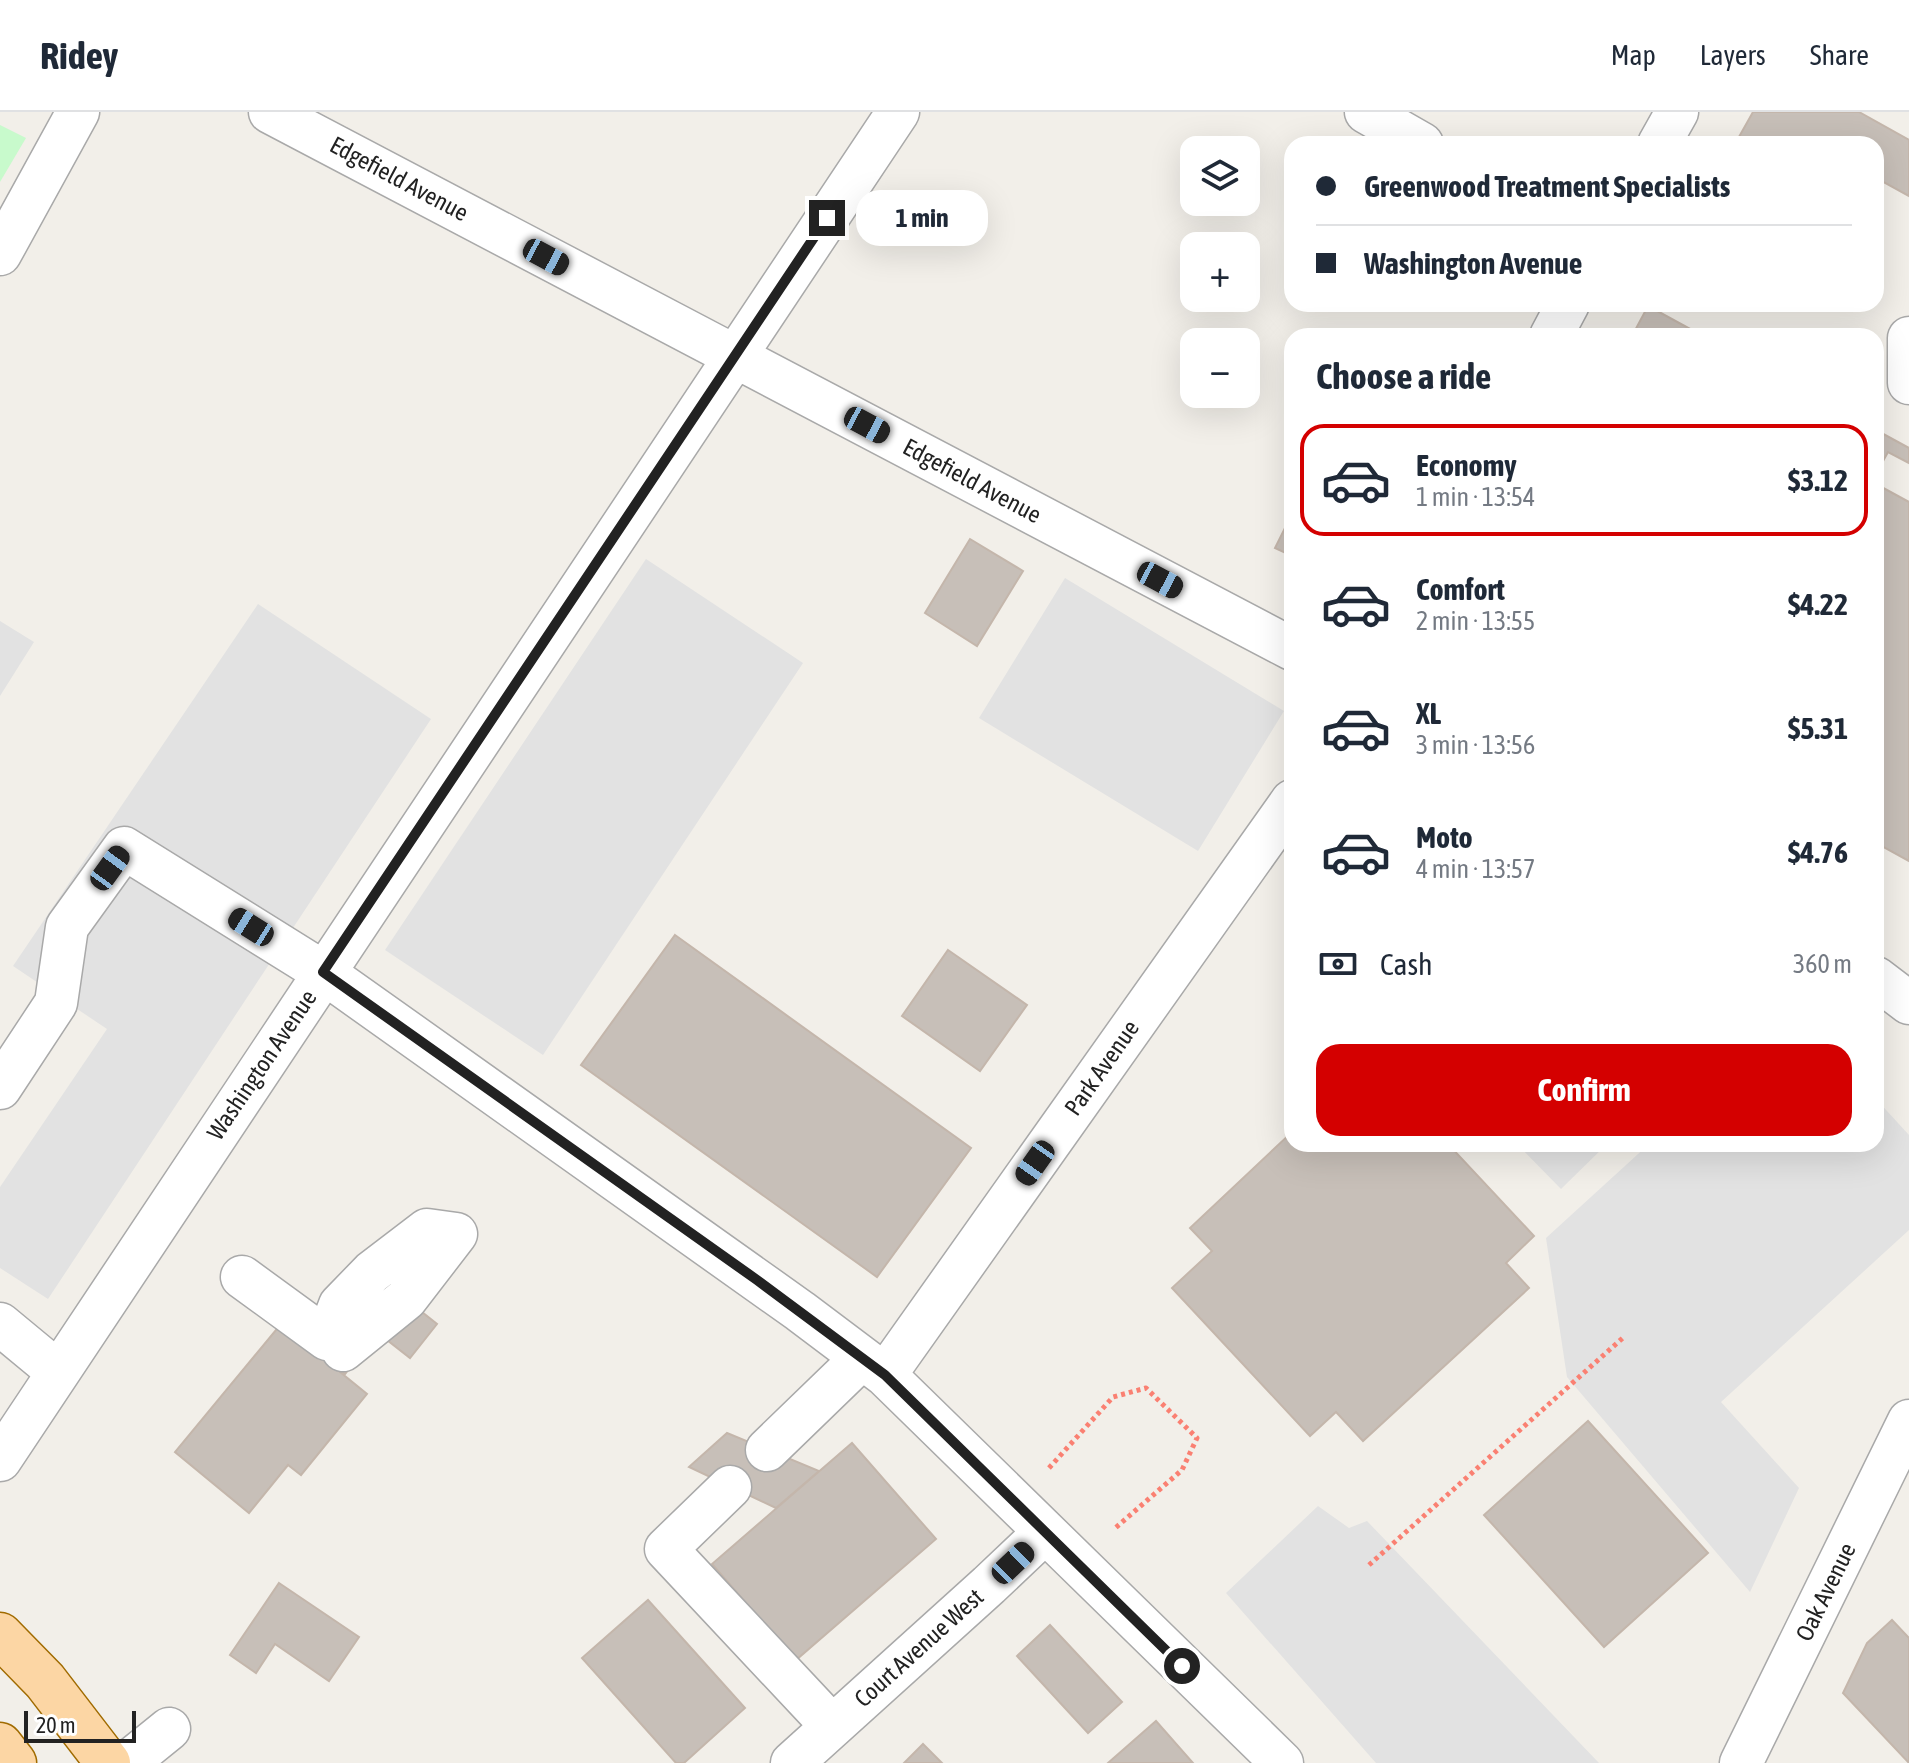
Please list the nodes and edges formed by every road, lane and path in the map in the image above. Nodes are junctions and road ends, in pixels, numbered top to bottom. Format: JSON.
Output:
{"nodes":[{"id":1,"x":78,"y":112,"type":"edge"},
{"id":2,"x":270,"y":112,"type":"edge"},
{"id":3,"x":898,"y":112,"type":"edge"},
{"id":4,"x":1366,"y":112,"type":"edge"},
{"id":5,"x":1677,"y":112,"type":"edge"},
{"id":6,"x":1408,"y":136,"type":"edge"},
{"id":7,"x":1664,"y":136,"type":"edge"},
{"id":8,"x":0,"y":254,"type":"edge"},
{"id":9,"x":1909,"y":338,"type":"edge"},
{"id":10,"x":734,"y":356,"type":"junction"},
{"id":11,"x":1909,"y":383,"type":"edge"},
{"id":12,"x":1284,"y":645,"type":"edge"},
{"id":13,"x":1284,"y":812,"type":"edge"},
{"id":14,"x":323,"y":972,"type":"junction"},
{"id":15,"x":1884,"y":984,"type":"edge"},
{"id":16,"x":1909,"y":1003,"type":"edge"},
{"id":17,"x":0,"y":1088,"type":"edge"},
{"id":18,"x":242,"y":1277,"type":"dead end"},
{"id":19,"x":392,"y":1288,"type":"dead end"},
{"id":20,"x":0,"y":1324,"type":"edge"},
{"id":21,"x":1625,"y":1336,"type":"dead end"},
{"id":22,"x":874,"y":1366,"type":"junction"},
{"id":23,"x":58,"y":1372,"type":"junction"},
{"id":24,"x":1909,"y":1421,"type":"edge"},
{"id":25,"x":767,"y":1450,"type":"dead end"},
{"id":26,"x":0,"y":1460,"type":"edge"},
{"id":27,"x":1049,"y":1468,"type":"dead end"},
{"id":28,"x":730,"y":1487,"type":"dead end"},
{"id":29,"x":1113,"y":1530,"type":"dead end"},
{"id":30,"x":1045,"y":1532,"type":"junction"},
{"id":31,"x":1369,"y":1565,"type":"dead end"},
{"id":32,"x":0,"y":1635,"type":"edge"},
{"id":33,"x":832,"y":1726,"type":"junction"},
{"id":34,"x":169,"y":1729,"type":"dead end"},
{"id":35,"x":0,"y":1745,"type":"edge"},
{"id":36,"x":14,"y":1763,"type":"edge"},
{"id":37,"x":108,"y":1763,"type":"edge"},
{"id":38,"x":127,"y":1763,"type":"edge"},
{"id":39,"x":792,"y":1763,"type":"edge"},
{"id":40,"x":1282,"y":1763,"type":"edge"},
{"id":41,"x":1741,"y":1763,"type":"edge"}],
"edges":[{"from":1,"to":8,"type":"street"},
{"from":2,"to":10,"type":"street","name":"Edgefield Avenue"},
{"from":3,"to":10,"type":"street","name":"Washington Avenue"},
{"from":4,"to":6,"type":"street"},
{"from":5,"to":7,"type":"street"},
{"from":9,"to":11,"type":"street"},
{"from":10,"to":12,"type":"street","name":"Edgefield Avenue"},
{"from":10,"to":14,"type":"street","name":"Washington Avenue"},
{"from":13,"to":22,"type":"street","name":"Park Avenue"},
{"from":14,"to":17,"type":"street"},
{"from":14,"to":22,"type":"street"},
{"from":14,"to":23,"type":"street","name":"Washington Avenue"},
{"from":15,"to":16,"type":"street"},
{"from":18,"to":19,"type":"street"},
{"from":20,"to":23,"type":"street"},
{"from":21,"to":31,"type":"path"},
{"from":22,"to":25,"type":"street","name":"Park Avenue"},
{"from":22,"to":30,"type":"street"},
{"from":23,"to":26,"type":"street","name":"Washington Avenue"},
{"from":24,"to":41,"type":"street","name":"Oak Avenue"},
{"from":27,"to":29,"type":"path"},
{"from":28,"to":33,"type":"street"},
{"from":30,"to":33,"type":"street","name":"Court Avenue West"},
{"from":30,"to":40,"type":"street"},
{"from":32,"to":37,"type":"main road"},
{"from":33,"to":39,"type":"street","name":"Court Avenue West"},
{"from":34,"to":38,"type":"street"},
{"from":35,"to":36,"type":"main road"}]}
